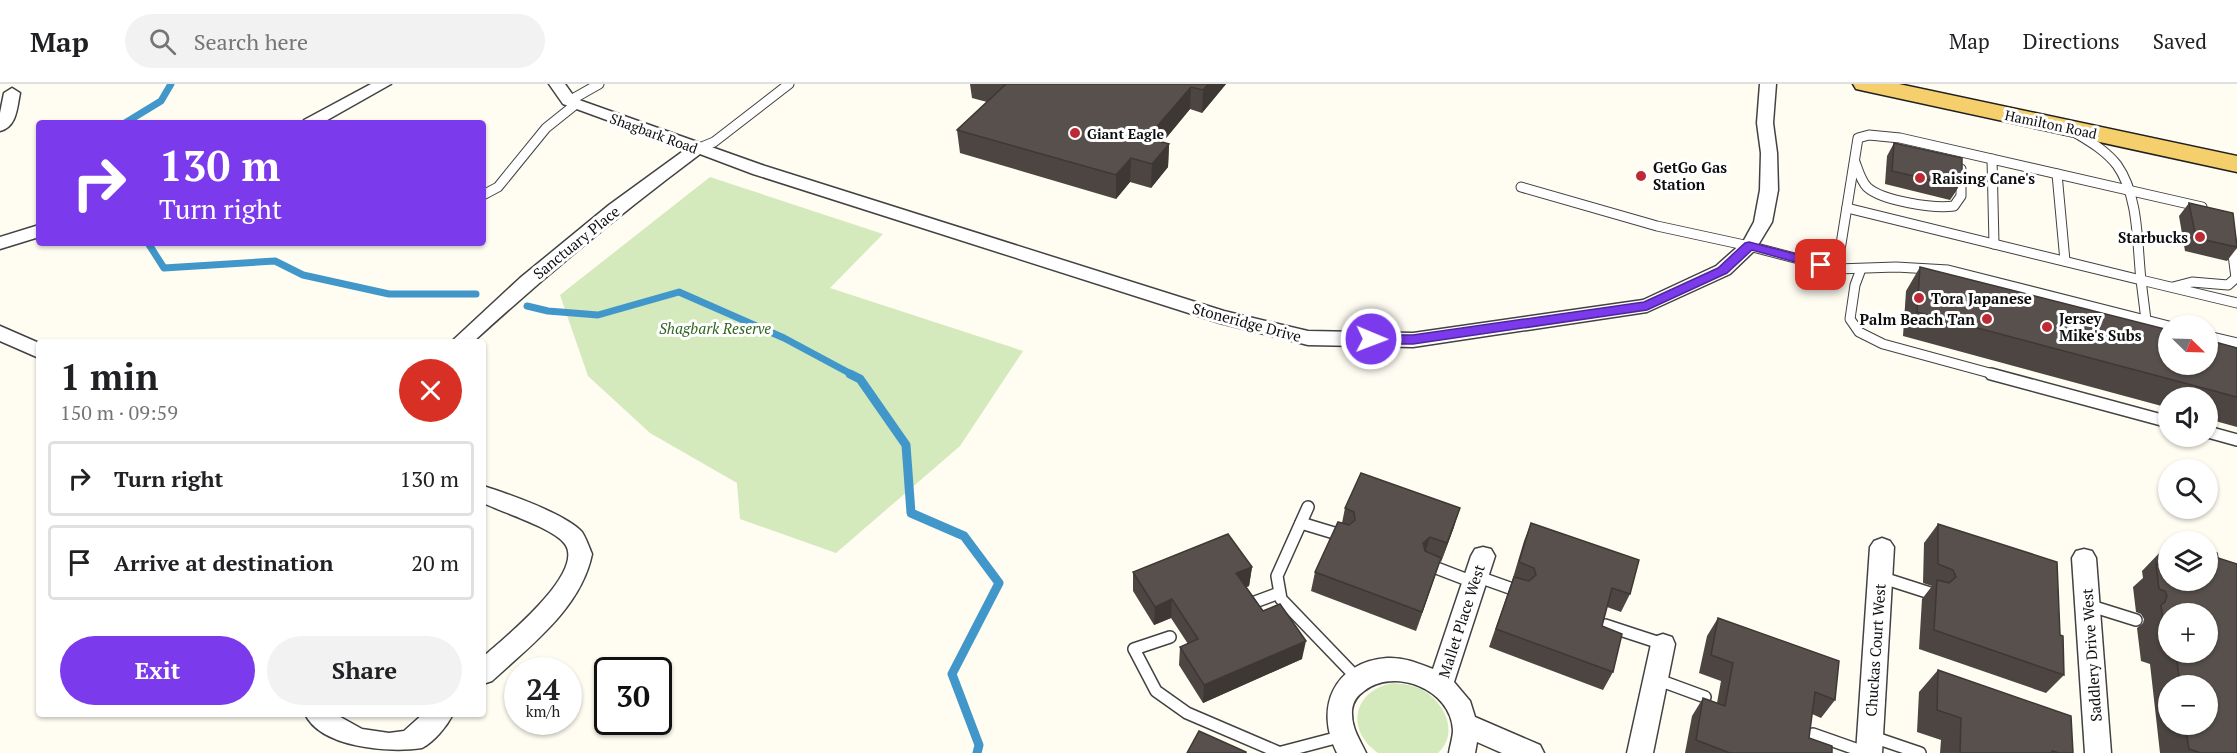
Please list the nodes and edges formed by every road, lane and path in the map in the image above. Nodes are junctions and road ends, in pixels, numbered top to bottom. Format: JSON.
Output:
{"nodes":[{"id":1,"x":28,"y":84,"type":"edge"},
{"id":2,"x":383,"y":84,"type":"edge"},
{"id":3,"x":556,"y":84,"type":"edge"},
{"id":4,"x":599,"y":84,"type":"edge"},
{"id":5,"x":789,"y":84,"type":"edge"},
{"id":6,"x":1768,"y":84,"type":"edge"},
{"id":7,"x":1865,"y":84,"type":"edge"},
{"id":8,"x":1959,"y":84,"type":"edge"},
{"id":9,"x":6,"y":96,"type":"edge"},
{"id":10,"x":572,"y":102,"type":"junction"},
{"id":11,"x":316,"y":120,"type":"edge"},
{"id":12,"x":0,"y":126,"type":"edge"},
{"id":13,"x":2067,"y":127,"type":"junction"},
{"id":14,"x":2237,"y":142,"type":"edge"},
{"id":15,"x":698,"y":149,"type":"junction"},
{"id":16,"x":1961,"y":152,"type":"junction"},
{"id":17,"x":1855,"y":159,"type":"junction"},
{"id":18,"x":1992,"y":159,"type":"junction"},
{"id":19,"x":2237,"y":164,"type":"edge"},
{"id":20,"x":759,"y":170,"type":"joint"},
{"id":21,"x":2057,"y":174,"type":"junction"},
{"id":22,"x":1521,"y":187,"type":"dead end"},
{"id":23,"x":2129,"y":191,"type":"junction"},
{"id":24,"x":486,"y":194,"type":"edge"},
{"id":25,"x":1847,"y":208,"type":"junction"},
{"id":26,"x":2209,"y":208,"type":"edge"},
{"id":27,"x":2228,"y":223,"type":"edge"},
{"id":28,"x":36,"y":232,"type":"edge"},
{"id":29,"x":0,"y":243,"type":"edge"},
{"id":30,"x":1994,"y":244,"type":"junction"},
{"id":31,"x":1749,"y":246,"type":"junction"},
{"id":32,"x":2066,"y":261,"type":"junction"},
{"id":33,"x":1837,"y":269,"type":"junction"},
{"id":34,"x":1861,"y":269,"type":"junction"},
{"id":35,"x":2141,"y":279,"type":"junction"},
{"id":36,"x":2173,"y":287,"type":"junction"},
{"id":37,"x":2237,"y":303,"type":"edge"},
{"id":38,"x":2146,"y":320,"type":"junction"},
{"id":39,"x":2158,"y":323,"type":"edge"},
{"id":40,"x":0,"y":333,"type":"edge"},
{"id":41,"x":464,"y":339,"type":"edge"},
{"id":42,"x":2218,"y":339,"type":"edge"},
{"id":43,"x":2237,"y":344,"type":"edge"},
{"id":44,"x":36,"y":350,"type":"edge"},
{"id":45,"x":2158,"y":419,"type":"edge"},
{"id":46,"x":2218,"y":435,"type":"edge"},
{"id":47,"x":2237,"y":440,"type":"edge"},
{"id":48,"x":486,"y":495,"type":"edge"},
{"id":49,"x":1308,"y":507,"type":"dead end"},
{"id":50,"x":1301,"y":523,"type":"junction"},
{"id":51,"x":1344,"y":536,"type":"edge"},
{"id":52,"x":1882,"y":547,"type":"dead end"},
{"id":53,"x":2084,"y":558,"type":"dead end"},
{"id":54,"x":1425,"y":564,"type":"edge"},
{"id":55,"x":1477,"y":571,"type":"junction"},
{"id":56,"x":1880,"y":577,"type":"junction"},
{"id":57,"x":1521,"y":592,"type":"edge"},
{"id":58,"x":1280,"y":593,"type":"junction"},
{"id":59,"x":1933,"y":594,"type":"dead end"},
{"id":60,"x":1255,"y":602,"type":"edge"},
{"id":61,"x":2088,"y":605,"type":"junction"},
{"id":62,"x":2136,"y":620,"type":"dead end"},
{"id":63,"x":1605,"y":625,"type":"edge"},
{"id":64,"x":1170,"y":637,"type":"dead end"},
{"id":65,"x":1663,"y":645,"type":"joint"},
{"id":66,"x":486,"y":670,"type":"edge"},
{"id":67,"x":1358,"y":679,"type":"junction"},
{"id":68,"x":1655,"y":679,"type":"junction"},
{"id":69,"x":1440,"y":685,"type":"junction"},
{"id":70,"x":1705,"y":697,"type":"edge"},
{"id":71,"x":322,"y":717,"type":"edge"},
{"id":72,"x":437,"y":717,"type":"edge"},
{"id":73,"x":1466,"y":724,"type":"junction"},
{"id":74,"x":1813,"y":734,"type":"edge"},
{"id":75,"x":1348,"y":745,"type":"edge"},
{"id":76,"x":1868,"y":747,"type":"edge"},
{"id":77,"x":1278,"y":753,"type":"edge"},
{"id":78,"x":1462,"y":753,"type":"edge"},
{"id":79,"x":1531,"y":753,"type":"edge"},
{"id":80,"x":1640,"y":753,"type":"edge"},
{"id":81,"x":1920,"y":753,"type":"edge"},
{"id":82,"x":2098,"y":753,"type":"edge"}],
"edges":[{"from":1,"to":9,"type":"street"},
{"from":2,"to":11,"type":"street"},
{"from":3,"to":10,"type":"street"},
{"from":4,"to":10,"type":"lane"},
{"from":5,"to":15,"type":"lane"},
{"from":6,"to":31,"type":"street","name":"Stoneridge Drive"},
{"from":7,"to":13,"type":"main road","name":"Hamilton Road"},
{"from":8,"to":14,"type":"main road","name":"Hamilton Road"},
{"from":9,"to":12,"type":"street"},
{"from":10,"to":15,"type":"street","name":"Shagbark Road"},
{"from":10,"to":24,"type":"lane"},
{"from":13,"to":19,"type":"main road","name":"Hamilton Road"},
{"from":13,"to":23,"type":"lane"},
{"from":15,"to":20,"type":"street","name":"Shagbark Road"},
{"from":15,"to":41,"type":"street","name":"Sanctuary Place"},
{"from":16,"to":17,"type":"lane"},
{"from":16,"to":17,"type":"lane"},
{"from":16,"to":18,"type":"lane"},
{"from":17,"to":25,"type":"lane"},
{"from":18,"to":21,"type":"lane"},
{"from":18,"to":30,"type":"lane"},
{"from":20,"to":31,"type":"street","name":"Stoneridge Drive"},
{"from":21,"to":23,"type":"lane"},
{"from":21,"to":32,"type":"lane"},
{"from":22,"to":31,"type":"lane"},
{"from":23,"to":26,"type":"lane"},
{"from":23,"to":35,"type":"lane"},
{"from":25,"to":30,"type":"lane"},
{"from":25,"to":33,"type":"lane"},
{"from":27,"to":36,"type":"lane"},
{"from":28,"to":29,"type":"street"},
{"from":30,"to":32,"type":"lane"},
{"from":31,"to":33,"type":"lane"},
{"from":32,"to":35,"type":"lane"},
{"from":33,"to":34,"type":"lane"},
{"from":34,"to":38,"type":"lane"},
{"from":34,"to":45,"type":"lane"},
{"from":35,"to":36,"type":"lane"},
{"from":35,"to":38,"type":"lane"},
{"from":36,"to":37,"type":"lane"},
{"from":38,"to":39,"type":"lane"},
{"from":40,"to":44,"type":"street"},
{"from":42,"to":43,"type":"lane"},
{"from":46,"to":47,"type":"lane"},
{"from":48,"to":66,"type":"street"},
{"from":49,"to":50,"type":"lane"},
{"from":50,"to":51,"type":"lane"},
{"from":50,"to":58,"type":"lane"},
{"from":52,"to":56,"type":"street","name":"Chuckas Court West"},
{"from":53,"to":61,"type":"street","name":"Saddlery Drive West"},
{"from":54,"to":55,"type":"lane"},
{"from":55,"to":57,"type":"lane"},
{"from":55,"to":69,"type":"street","name":"Mallet Place West"},
{"from":56,"to":59,"type":"lane"},
{"from":56,"to":76,"type":"street","name":"Chuckas Court West"},
{"from":58,"to":60,"type":"lane"},
{"from":58,"to":67,"type":"lane"},
{"from":61,"to":62,"type":"lane"},
{"from":61,"to":82,"type":"street","name":"Saddlery Drive West"},
{"from":63,"to":65,"type":"lane"},
{"from":64,"to":77,"type":"lane"},
{"from":65,"to":68,"type":"street"},
{"from":67,"to":69,"type":"street","name":"Mallet Place West"},
{"from":67,"to":75,"type":"street"},
{"from":68,"to":70,"type":"lane"},
{"from":68,"to":80,"type":"street"},
{"from":69,"to":73,"type":"street","name":"Mallet Place West"},
{"from":71,"to":72,"type":"street"},
{"from":73,"to":78,"type":"street"},
{"from":73,"to":79,"type":"street"},
{"from":74,"to":76,"type":"lane"},
{"from":75,"to":77,"type":"lane"},
{"from":76,"to":81,"type":"lane"}]}
